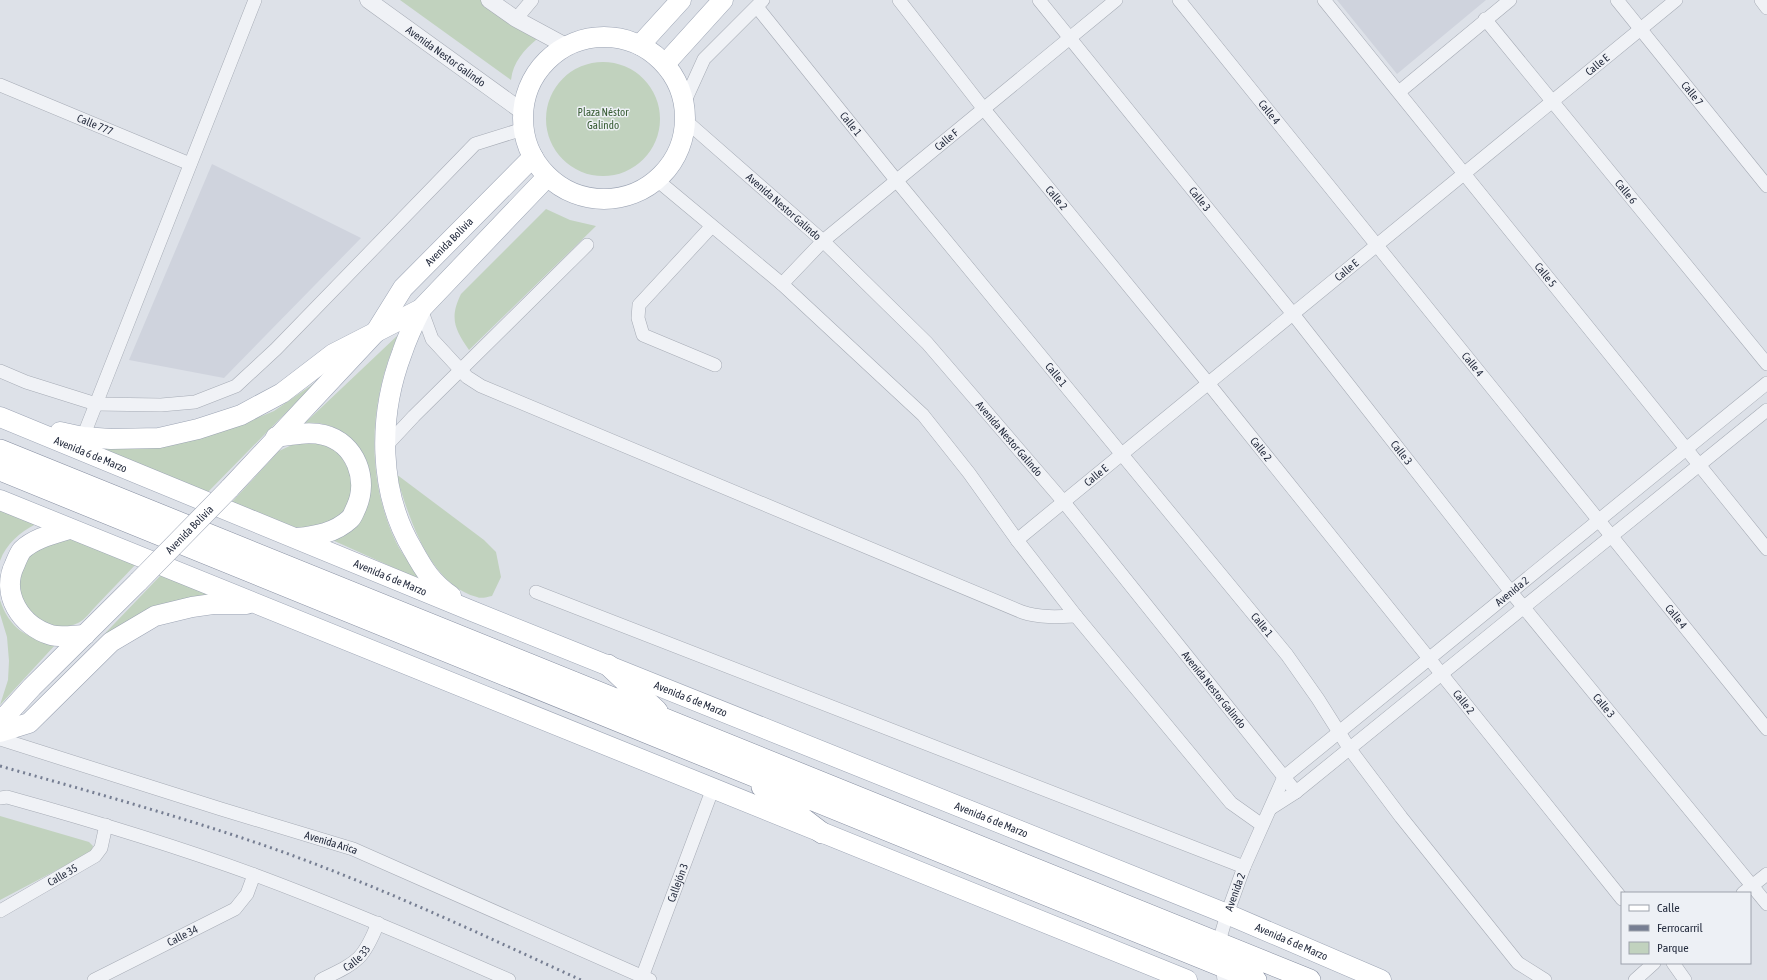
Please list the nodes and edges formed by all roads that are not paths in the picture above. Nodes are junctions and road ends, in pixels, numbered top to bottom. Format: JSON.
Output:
{"nodes":[{"id":1,"x":255,"y":0,"type":"edge"},
{"id":2,"x":368,"y":0,"type":"edge"},
{"id":3,"x":489,"y":0,"type":"edge"},
{"id":4,"x":532,"y":0,"type":"edge"},
{"id":5,"x":680,"y":0,"type":"edge"},
{"id":6,"x":723,"y":0,"type":"edge"},
{"id":7,"x":899,"y":0,"type":"edge"},
{"id":8,"x":1039,"y":0,"type":"edge"},
{"id":9,"x":1116,"y":0,"type":"edge"},
{"id":10,"x":1179,"y":0,"type":"edge"},
{"id":11,"x":1324,"y":0,"type":"edge"},
{"id":12,"x":1510,"y":0,"type":"edge"},
{"id":13,"x":1617,"y":0,"type":"edge"},
{"id":14,"x":1676,"y":0,"type":"edge"},
{"id":15,"x":1761,"y":0,"type":"edge"},
{"id":16,"x":760,"y":3,"type":"edge"},
{"id":17,"x":1767,"y":8,"type":"edge"},
{"id":18,"x":516,"y":19,"type":"junction"},
{"id":19,"x":1485,"y":19,"type":"junction"},
{"id":20,"x":1640,"y":29,"type":"junction"},
{"id":21,"x":1069,"y":38,"type":"junction"},
{"id":22,"x":640,"y":45,"type":"junction"},
{"id":23,"x":566,"y":46,"type":"junction"},
{"id":24,"x":665,"y":64,"type":"junction"},
{"id":25,"x":0,"y":85,"type":"edge"},
{"id":26,"x":1399,"y":92,"type":"junction"},
{"id":27,"x":1552,"y":101,"type":"junction"},
{"id":28,"x":983,"y":108,"type":"junction"},
{"id":29,"x":685,"y":112,"type":"junction"},
{"id":30,"x":523,"y":121,"type":"junction"},
{"id":31,"x":532,"y":157,"type":"junction"},
{"id":32,"x":190,"y":164,"type":"junction"},
{"id":33,"x":1464,"y":173,"type":"junction"},
{"id":34,"x":548,"y":177,"type":"junction"},
{"id":35,"x":657,"y":180,"type":"junction"},
{"id":36,"x":896,"y":180,"type":"junction"},
{"id":37,"x":1767,"y":186,"type":"edge"},
{"id":38,"x":711,"y":227,"type":"junction"},
{"id":39,"x":823,"y":241,"type":"junction"},
{"id":40,"x":587,"y":245,"type":"dead end"},
{"id":41,"x":1377,"y":245,"type":"junction"},
{"id":42,"x":782,"y":284,"type":"junction"},
{"id":43,"x":421,"y":309,"type":"junction"},
{"id":44,"x":1293,"y":314,"type":"junction"},
{"id":45,"x":375,"y":333,"type":"junction"},
{"id":46,"x":1767,"y":364,"type":"edge"},
{"id":47,"x":715,"y":365,"type":"dead end"},
{"id":48,"x":461,"y":370,"type":"junction"},
{"id":49,"x":0,"y":371,"type":"edge"},
{"id":50,"x":1208,"y":383,"type":"junction"},
{"id":51,"x":1767,"y":383,"type":"edge"},
{"id":52,"x":96,"y":404,"type":"junction"},
{"id":53,"x":1767,"y":410,"type":"edge"},
{"id":54,"x":8,"y":420,"type":"edge"},
{"id":55,"x":83,"y":437,"type":"junction"},
{"id":56,"x":276,"y":437,"type":"junction"},
{"id":57,"x":386,"y":446,"type":"junction"},
{"id":58,"x":1687,"y":449,"type":"junction"},
{"id":59,"x":0,"y":450,"type":"edge"},
{"id":60,"x":1122,"y":454,"type":"junction"},
{"id":61,"x":1699,"y":465,"type":"junction"},
{"id":62,"x":0,"y":470,"type":"edge"},
{"id":63,"x":0,"y":500,"type":"edge"},
{"id":64,"x":1063,"y":501,"type":"junction"},
{"id":65,"x":1600,"y":521,"type":"junction"},
{"id":66,"x":69,"y":529,"type":"junction"},
{"id":67,"x":1612,"y":536,"type":"junction"},
{"id":68,"x":295,"y":538,"type":"junction"},
{"id":69,"x":1017,"y":540,"type":"junction"},
{"id":70,"x":1767,"y":549,"type":"edge"},
{"id":71,"x":536,"y":592,"type":"dead end"},
{"id":72,"x":1511,"y":592,"type":"junction"},
{"id":73,"x":265,"y":606,"type":"junction"},
{"id":74,"x":1523,"y":607,"type":"junction"},
{"id":75,"x":472,"y":611,"type":"junction"},
{"id":76,"x":1076,"y":616,"type":"junction"},
{"id":77,"x":85,"y":635,"type":"junction"},
{"id":78,"x":1429,"y":658,"type":"junction"},
{"id":79,"x":608,"y":665,"type":"junction"},
{"id":80,"x":1441,"y":674,"type":"junction"},
{"id":81,"x":666,"y":719,"type":"junction"},
{"id":82,"x":0,"y":722,"type":"edge"},
{"id":83,"x":1767,"y":729,"type":"edge"},
{"id":84,"x":0,"y":732,"type":"edge"},
{"id":85,"x":1339,"y":732,"type":"junction"},
{"id":86,"x":0,"y":739,"type":"edge"},
{"id":87,"x":1349,"y":748,"type":"junction"},
{"id":88,"x":743,"y":772,"type":"junction"},
{"id":89,"x":1284,"y":777,"type":"junction"},
{"id":90,"x":713,"y":788,"type":"junction"},
{"id":91,"x":1296,"y":792,"type":"junction"},
{"id":92,"x":0,"y":798,"type":"edge"},
{"id":93,"x":1271,"y":808,"type":"junction"},
{"id":94,"x":106,"y":825,"type":"junction"},
{"id":95,"x":1262,"y":825,"type":"junction"},
{"id":96,"x":822,"y":833,"type":"junction"},
{"id":97,"x":1244,"y":867,"type":"junction"},
{"id":98,"x":1767,"y":874,"type":"edge"},
{"id":99,"x":254,"y":875,"type":"junction"},
{"id":100,"x":1748,"y":890,"type":"edge"},
{"id":101,"x":1751,"y":892,"type":"edge"},
{"id":102,"x":1621,"y":898,"type":"edge"},
{"id":103,"x":1767,"y":904,"type":"edge"},
{"id":104,"x":0,"y":911,"type":"edge"},
{"id":105,"x":1227,"y":914,"type":"junction"},
{"id":106,"x":378,"y":923,"type":"junction"},
{"id":107,"x":1219,"y":942,"type":"junction"},
{"id":108,"x":1653,"y":964,"type":"edge"},
{"id":109,"x":1674,"y":964,"type":"edge"},
{"id":110,"x":1223,"y":973,"type":"edge"},
{"id":111,"x":504,"y":979,"type":"edge"},
{"id":112,"x":644,"y":979,"type":"edge"},
{"id":113,"x":94,"y":980,"type":"edge"},
{"id":114,"x":321,"y":980,"type":"edge"},
{"id":115,"x":1187,"y":980,"type":"edge"},
{"id":116,"x":1256,"y":980,"type":"edge"},
{"id":117,"x":1310,"y":980,"type":"edge"},
{"id":118,"x":1382,"y":980,"type":"edge"},
{"id":119,"x":1545,"y":980,"type":"edge"},
{"id":120,"x":1635,"y":980,"type":"edge"},
{"id":121,"x":1685,"y":980,"type":"edge"}],
"edges":[{"from":1,"to":32,"type":"street"},
{"from":2,"to":30,"type":"street","name":"Avenida Nestor Galindo"},
{"from":3,"to":18,"type":"street"},
{"from":4,"to":18,"type":"street"},
{"from":5,"to":22,"type":"main road"},
{"from":6,"to":24,"type":"main road"},
{"from":7,"to":28,"type":"street","name":"Calle 2"},
{"from":8,"to":21,"type":"street","name":"Calle 3"},
{"from":9,"to":21,"type":"street","name":"Calle F"},
{"from":10,"to":41,"type":"street","name":"Calle 4"},
{"from":11,"to":26,"type":"street","name":"Calle 5"},
{"from":12,"to":19,"type":"street"},
{"from":13,"to":20,"type":"street","name":"Calle 7"},
{"from":14,"to":20,"type":"street","name":"Calle E"},
{"from":15,"to":17,"type":"street"},
{"from":16,"to":29,"type":"street"},
{"from":16,"to":36,"type":"street","name":"Calle 1"},
{"from":18,"to":23,"type":"street"},
{"from":19,"to":26,"type":"street"},
{"from":19,"to":27,"type":"street","name":"Calle 6"},
{"from":20,"to":27,"type":"street","name":"Calle E"},
{"from":20,"to":37,"type":"street","name":"Calle 7"},
{"from":21,"to":28,"type":"street","name":"Calle F"},
{"from":21,"to":44,"type":"street","name":"Calle 3"},
{"from":22,"to":23,"type":"main road"},
{"from":22,"to":24,"type":"main road"},
{"from":23,"to":30,"type":"main road"},
{"from":24,"to":29,"type":"main road"},
{"from":25,"to":32,"type":"street","name":"Calle 777"},
{"from":26,"to":33,"type":"street","name":"Calle 5"},
{"from":27,"to":33,"type":"street","name":"Calle E"},
{"from":27,"to":46,"type":"street","name":"Calle 6"},
{"from":28,"to":36,"type":"street","name":"Calle F"},
{"from":28,"to":50,"type":"street","name":"Calle 2"},
{"from":29,"to":35,"type":"main road"},
{"from":29,"to":39,"type":"street","name":"Avenida Nestor Galindo"},
{"from":30,"to":31,"type":"main road"},
{"from":30,"to":52,"type":"street"},
{"from":31,"to":34,"type":"main road"},
{"from":31,"to":45,"type":"main road","name":"Avenida Bolivia"},
{"from":32,"to":52,"type":"street"},
{"from":33,"to":41,"type":"street","name":"Calle E"},
{"from":33,"to":58,"type":"street","name":"Calle 5"},
{"from":34,"to":35,"type":"main road"},
{"from":34,"to":43,"type":"main road","name":"Avenida Bolivia"},
{"from":35,"to":38,"type":"street"},
{"from":36,"to":39,"type":"street","name":"Calle F"},
{"from":36,"to":60,"type":"street","name":"Calle 1"},
{"from":38,"to":42,"type":"street"},
{"from":38,"to":47,"type":"street"},
{"from":39,"to":42,"type":"street","name":"Calle F"},
{"from":39,"to":64,"type":"street","name":"Avenida Nestor Galindo"},
{"from":40,"to":48,"type":"street"},
{"from":41,"to":44,"type":"street","name":"Calle E"},
{"from":41,"to":65,"type":"street","name":"Calle 4"},
{"from":42,"to":69,"type":"street"},
{"from":43,"to":45,"type":"main road","name":"Avenida Bolivia"},
{"from":43,"to":48,"type":"street"},
{"from":43,"to":57,"type":"main road"},
{"from":44,"to":50,"type":"street","name":"Calle E"},
{"from":44,"to":72,"type":"street","name":"Calle 3"},
{"from":45,"to":55,"type":"main road"},
{"from":45,"to":56,"type":"main road","name":"Avenida Bolivia"},
{"from":48,"to":57,"type":"street"},
{"from":48,"to":76,"type":"street"},
{"from":49,"to":52,"type":"street"},
{"from":50,"to":60,"type":"street","name":"Calle E"},
{"from":50,"to":78,"type":"street","name":"Calle 2"},
{"from":51,"to":58,"type":"street","name":"Avenida 2"},
{"from":52,"to":55,"type":"street"},
{"from":53,"to":61,"type":"street","name":"Avenida 2"},
{"from":54,"to":55,"type":"main road"},
{"from":54,"to":68,"type":"main road","name":"Avenida 6 de Marzo"},
{"from":56,"to":68,"type":"main road"},
{"from":56,"to":77,"type":"main road","name":"Avenida Bolivia","bridge":true},
{"from":57,"to":75,"type":"main road"},
{"from":58,"to":61,"type":"street","name":"Calle 5"},
{"from":58,"to":65,"type":"street","name":"Avenida 2"},
{"from":59,"to":81,"type":"highway"},
{"from":60,"to":64,"type":"street","name":"Calle E"},
{"from":60,"to":85,"type":"street","name":"Calle 1"},
{"from":61,"to":67,"type":"street","name":"Avenida 2"},
{"from":61,"to":70,"type":"street","name":"Calle 5"},
{"from":62,"to":88,"type":"highway"},
{"from":63,"to":66,"type":"main road"},
{"from":64,"to":69,"type":"street","name":"Calle E"},
{"from":64,"to":89,"type":"street","name":"Avenida Nestor Galindo"},
{"from":65,"to":67,"type":"street","name":"Calle 4"},
{"from":65,"to":72,"type":"street","name":"Avenida 2"},
{"from":66,"to":73,"type":"main road"},
{"from":66,"to":77,"type":"main road"},
{"from":67,"to":74,"type":"street","name":"Avenida 2"},
{"from":67,"to":83,"type":"street","name":"Calle 4"},
{"from":68,"to":75,"type":"main road","name":"Avenida 6 de Marzo"},
{"from":69,"to":76,"type":"street"},
{"from":71,"to":97,"type":"street"},
{"from":72,"to":74,"type":"street","name":"Calle 3"},
{"from":72,"to":78,"type":"street","name":"Avenida 2"},
{"from":73,"to":84,"type":"main road"},
{"from":73,"to":90,"type":"main road"},
{"from":74,"to":80,"type":"street","name":"Avenida 2"},
{"from":74,"to":100,"type":"street","name":"Calle 3"},
{"from":75,"to":79,"type":"main road","name":"Avenida 6 de Marzo"},
{"from":76,"to":95,"type":"street"},
{"from":77,"to":82,"type":"main road","name":"Avenida Bolivia"},
{"from":78,"to":80,"type":"street","name":"Calle 2"},
{"from":78,"to":85,"type":"street","name":"Avenida 2"},
{"from":79,"to":81,"type":"highway"},
{"from":79,"to":105,"type":"main road","name":"Avenida 6 de Marzo"},
{"from":80,"to":87,"type":"street","name":"Avenida 2"},
{"from":80,"to":102,"type":"street","name":"Calle 2"},
{"from":81,"to":107,"type":"highway"},
{"from":85,"to":87,"type":"street","name":"Calle 1"},
{"from":85,"to":89,"type":"street","name":"Avenida 2"},
{"from":86,"to":112,"type":"street","name":"Avenida Arica"},
{"from":87,"to":91,"type":"street","name":"Avenida 2"},
{"from":87,"to":119,"type":"street","name":"Calle 1"},
{"from":88,"to":96,"type":"highway"},
{"from":88,"to":110,"type":"highway"},
{"from":89,"to":91,"type":"street","name":"Avenida Nestor Galindo"},
{"from":89,"to":93,"type":"street","name":"Avenida 2"},
{"from":90,"to":96,"type":"main road"},
{"from":90,"to":112,"type":"street","name":"Callejón 3"},
{"from":91,"to":93,"type":"street","name":"Avenida 2"},
{"from":92,"to":94,"type":"street"},
{"from":93,"to":95,"type":"street","name":"Avenida 2"},
{"from":94,"to":99,"type":"street"},
{"from":94,"to":104,"type":"street","name":"Calle 35"},
{"from":95,"to":97,"type":"street","name":"Avenida 2"},
{"from":96,"to":115,"type":"main road"},
{"from":97,"to":105,"type":"street","name":"Avenida 2"},
{"from":98,"to":100,"type":"street"},
{"from":99,"to":106,"type":"street"},
{"from":99,"to":113,"type":"street","name":"Calle 34"},
{"from":101,"to":103,"type":"street","name":"Calle 3"},
{"from":105,"to":107,"type":"street","name":"Avenida 2"},
{"from":105,"to":118,"type":"main road","name":"Avenida 6 de Marzo"},
{"from":106,"to":111,"type":"street"},
{"from":106,"to":114,"type":"street","name":"Calle 33"},
{"from":107,"to":110,"type":"street","name":"Avenida 2"},
{"from":107,"to":117,"type":"highway"},
{"from":108,"to":120,"type":"street"},
{"from":109,"to":121,"type":"street"},
{"from":110,"to":116,"type":"highway"}]}
